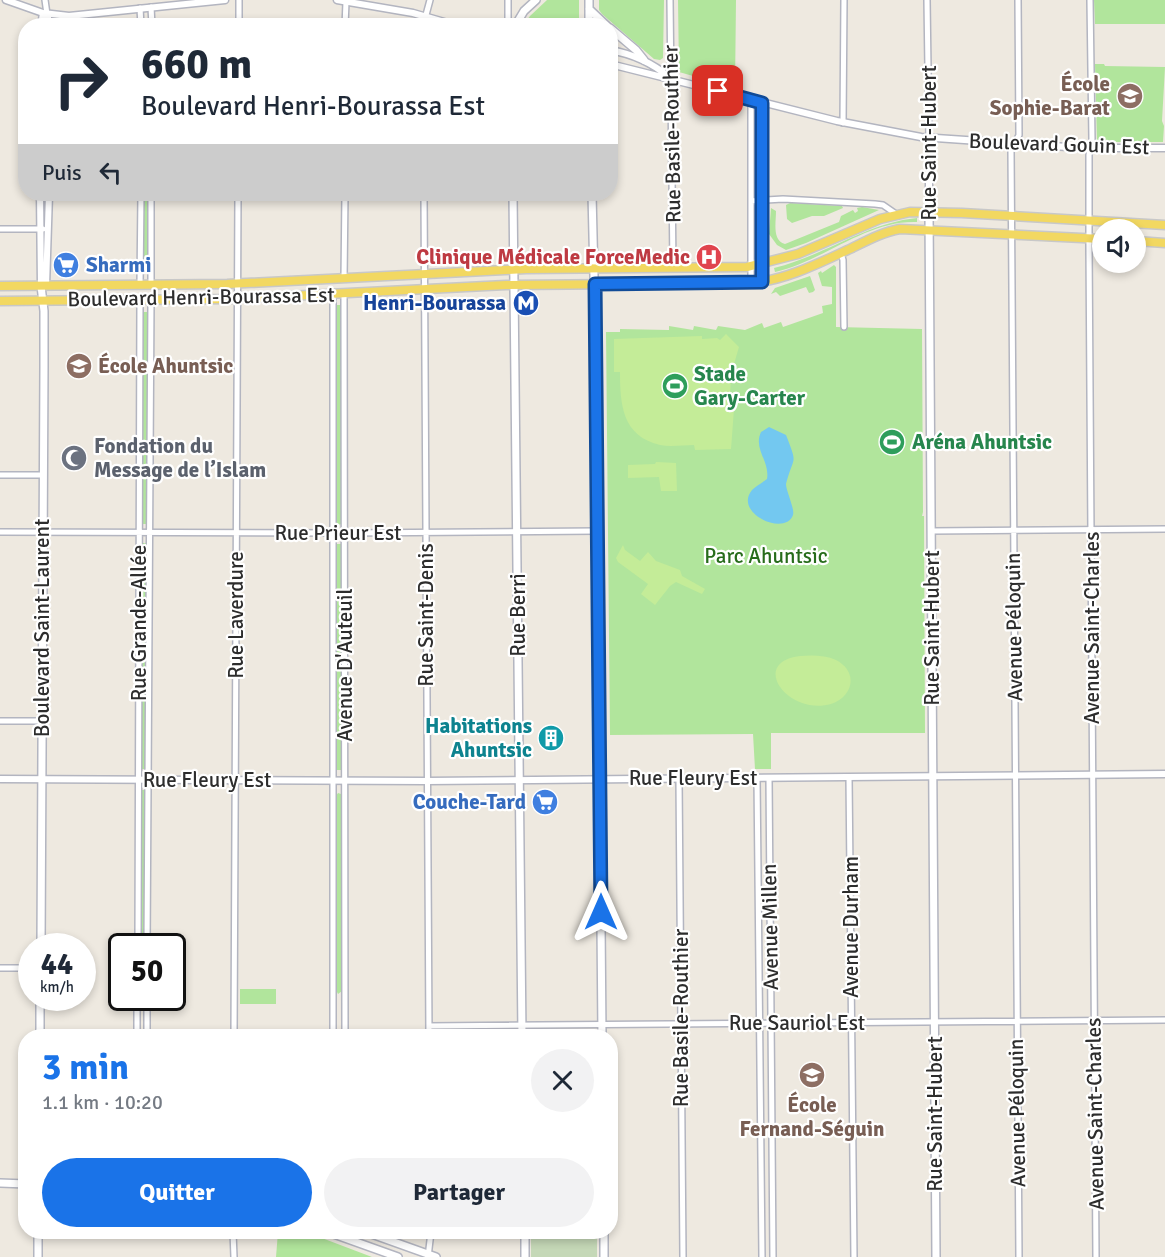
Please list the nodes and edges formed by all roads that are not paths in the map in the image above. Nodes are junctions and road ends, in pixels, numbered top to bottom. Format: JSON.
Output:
{"nodes":[{"id":1,"x":6,"y":0,"type":"edge"},
{"id":2,"x":45,"y":0,"type":"edge"},
{"id":3,"x":225,"y":0,"type":"edge"},
{"id":4,"x":239,"y":0,"type":"edge"},
{"id":5,"x":337,"y":0,"type":"edge"},
{"id":6,"x":430,"y":0,"type":"edge"},
{"id":7,"x":508,"y":0,"type":"edge"},
{"id":8,"x":536,"y":0,"type":"edge"},
{"id":9,"x":589,"y":0,"type":"edge"},
{"id":10,"x":670,"y":0,"type":"edge"},
{"id":11,"x":844,"y":0,"type":"edge"},
{"id":12,"x":927,"y":0,"type":"edge"},
{"id":13,"x":1018,"y":0,"type":"edge"},
{"id":14,"x":1090,"y":0,"type":"edge"},
{"id":15,"x":346,"y":2,"type":"junction"},
{"id":16,"x":151,"y":7,"type":"junction"},
{"id":17,"x":140,"y":8,"type":"junction"},
{"id":18,"x":589,"y":9,"type":"junction"},
{"id":19,"x":45,"y":12,"type":"junction"},
{"id":20,"x":426,"y":16,"type":"junction"},
{"id":21,"x":43,"y":18,"type":"edge"},
{"id":22,"x":47,"y":18,"type":"edge"},
{"id":23,"x":141,"y":18,"type":"edge"},
{"id":24,"x":152,"y":18,"type":"edge"},
{"id":25,"x":239,"y":18,"type":"edge"},
{"id":26,"x":345,"y":18,"type":"edge"},
{"id":27,"x":432,"y":18,"type":"edge"},
{"id":28,"x":508,"y":18,"type":"edge"},
{"id":29,"x":520,"y":18,"type":"edge"},
{"id":30,"x":589,"y":18,"type":"edge"},
{"id":31,"x":599,"y":18,"type":"edge"},
{"id":32,"x":618,"y":35,"type":"edge"},
{"id":33,"x":618,"y":51,"type":"edge"},
{"id":34,"x":644,"y":60,"type":"junction"},
{"id":35,"x":618,"y":66,"type":"edge"},
{"id":36,"x":671,"y":78,"type":"junction"},
{"id":37,"x":751,"y":100,"type":"junction"},
{"id":38,"x":762,"y":103,"type":"junction"},
{"id":39,"x":843,"y":123,"type":"junction"},
{"id":40,"x":929,"y":138,"type":"junction"},
{"id":41,"x":1016,"y":142,"type":"junction"},
{"id":42,"x":1090,"y":147,"type":"junction"},
{"id":43,"x":1165,"y":148,"type":"edge"},
{"id":44,"x":40,"y":201,"type":"edge"},
{"id":45,"x":49,"y":201,"type":"edge"},
{"id":46,"x":141,"y":201,"type":"edge"},
{"id":47,"x":151,"y":201,"type":"edge"},
{"id":48,"x":238,"y":201,"type":"edge"},
{"id":49,"x":345,"y":201,"type":"edge"},
{"id":50,"x":424,"y":201,"type":"edge"},
{"id":51,"x":513,"y":201,"type":"edge"},
{"id":52,"x":592,"y":201,"type":"edge"},
{"id":53,"x":751,"y":201,"type":"junction"},
{"id":54,"x":763,"y":201,"type":"junction"},
{"id":55,"x":929,"y":212,"type":"junction"},
{"id":56,"x":897,"y":214,"type":"junction"},
{"id":57,"x":1012,"y":216,"type":"junction"},
{"id":58,"x":1089,"y":220,"type":"junction"},
{"id":59,"x":1165,"y":225,"type":"edge"},
{"id":60,"x":0,"y":229,"type":"edge"},
{"id":61,"x":40,"y":229,"type":"junction"},
{"id":62,"x":49,"y":229,"type":"junction"},
{"id":63,"x":929,"y":229,"type":"junction"},
{"id":64,"x":1012,"y":235,"type":"junction"},
{"id":65,"x":1089,"y":238,"type":"junction"},
{"id":66,"x":1092,"y":238,"type":"edge"},
{"id":67,"x":1146,"y":242,"type":"edge"},
{"id":68,"x":1165,"y":243,"type":"edge"},
{"id":69,"x":841,"y":253,"type":"junction"},
{"id":70,"x":764,"y":264,"type":"junction"},
{"id":71,"x":751,"y":266,"type":"junction"},
{"id":72,"x":674,"y":268,"type":"junction"},
{"id":73,"x":594,"y":269,"type":"junction"},
{"id":74,"x":514,"y":270,"type":"junction"},
{"id":75,"x":425,"y":274,"type":"junction"},
{"id":76,"x":344,"y":279,"type":"junction"},
{"id":77,"x":762,"y":282,"type":"junction"},
{"id":78,"x":751,"y":283,"type":"junction"},
{"id":79,"x":237,"y":284,"type":"junction"},
{"id":80,"x":595,"y":284,"type":"junction"},
{"id":81,"x":140,"y":285,"type":"junction"},
{"id":82,"x":151,"y":285,"type":"junction"},
{"id":83,"x":514,"y":285,"type":"junction"},
{"id":84,"x":0,"y":286,"type":"edge"},
{"id":85,"x":44,"y":286,"type":"junction"},
{"id":86,"x":425,"y":289,"type":"junction"},
{"id":87,"x":333,"y":294,"type":"junction"},
{"id":88,"x":344,"y":294,"type":"junction"},
{"id":89,"x":140,"y":299,"type":"junction"},
{"id":90,"x":151,"y":299,"type":"junction"},
{"id":91,"x":237,"y":299,"type":"junction"},
{"id":92,"x":0,"y":301,"type":"edge"},
{"id":93,"x":44,"y":303,"type":"junction"},
{"id":94,"x":844,"y":327,"type":"dead end"},
{"id":95,"x":0,"y":475,"type":"edge"},
{"id":96,"x":43,"y":475,"type":"junction"},
{"id":97,"x":1165,"y":529,"type":"edge"},
{"id":98,"x":1013,"y":530,"type":"junction"},
{"id":99,"x":1091,"y":530,"type":"junction"},
{"id":100,"x":597,"y":531,"type":"junction"},
{"id":101,"x":932,"y":531,"type":"junction"},
{"id":102,"x":0,"y":532,"type":"edge"},
{"id":103,"x":43,"y":532,"type":"junction"},
{"id":104,"x":149,"y":532,"type":"junction"},
{"id":105,"x":236,"y":532,"type":"junction"},
{"id":106,"x":517,"y":532,"type":"junction"},
{"id":107,"x":139,"y":533,"type":"junction"},
{"id":108,"x":333,"y":533,"type":"junction"},
{"id":109,"x":345,"y":533,"type":"junction"},
{"id":110,"x":426,"y":533,"type":"junction"},
{"id":111,"x":0,"y":721,"type":"edge"},
{"id":112,"x":42,"y":721,"type":"junction"},
{"id":113,"x":1165,"y":774,"type":"edge"},
{"id":114,"x":1016,"y":775,"type":"junction"},
{"id":115,"x":1093,"y":775,"type":"junction"},
{"id":116,"x":933,"y":776,"type":"junction"},
{"id":117,"x":849,"y":777,"type":"junction"},
{"id":118,"x":679,"y":778,"type":"junction"},
{"id":119,"x":756,"y":778,"type":"junction"},
{"id":120,"x":769,"y":778,"type":"junction"},
{"id":121,"x":0,"y":779,"type":"edge"},
{"id":122,"x":42,"y":779,"type":"junction"},
{"id":123,"x":138,"y":779,"type":"junction"},
{"id":124,"x":600,"y":779,"type":"junction"},
{"id":125,"x":149,"y":780,"type":"junction"},
{"id":126,"x":235,"y":780,"type":"junction"},
{"id":127,"x":520,"y":780,"type":"junction"},
{"id":128,"x":333,"y":781,"type":"junction"},
{"id":129,"x":345,"y":781,"type":"junction"},
{"id":130,"x":428,"y":781,"type":"junction"},
{"id":131,"x":40,"y":933,"type":"edge"},
{"id":132,"x":138,"y":933,"type":"edge"},
{"id":133,"x":147,"y":933,"type":"edge"},
{"id":134,"x":0,"y":968,"type":"edge"},
{"id":135,"x":18,"y":968,"type":"edge"},
{"id":136,"x":40,"y":1011,"type":"edge"},
{"id":137,"x":137,"y":1011,"type":"edge"},
{"id":138,"x":147,"y":1011,"type":"edge"},
{"id":139,"x":1165,"y":1020,"type":"edge"},
{"id":140,"x":934,"y":1021,"type":"junction"},
{"id":141,"x":1017,"y":1021,"type":"junction"},
{"id":142,"x":1094,"y":1021,"type":"junction"},
{"id":143,"x":681,"y":1023,"type":"junction"},
{"id":144,"x":759,"y":1023,"type":"junction"},
{"id":145,"x":771,"y":1023,"type":"junction"},
{"id":146,"x":851,"y":1023,"type":"junction"},
{"id":147,"x":602,"y":1024,"type":"junction"},
{"id":148,"x":522,"y":1025,"type":"junction"},
{"id":149,"x":429,"y":1026,"type":"joint"},
{"id":150,"x":40,"y":1029,"type":"edge"},
{"id":151,"x":137,"y":1029,"type":"edge"},
{"id":152,"x":147,"y":1029,"type":"edge"},
{"id":153,"x":234,"y":1029,"type":"edge"},
{"id":154,"x":333,"y":1029,"type":"edge"},
{"id":155,"x":345,"y":1029,"type":"edge"},
{"id":156,"x":522,"y":1029,"type":"edge"},
{"id":157,"x":602,"y":1029,"type":"edge"},
{"id":158,"x":0,"y":1183,"type":"edge"},
{"id":159,"x":18,"y":1184,"type":"edge"},
{"id":160,"x":38,"y":1239,"type":"edge"},
{"id":161,"x":233,"y":1239,"type":"edge"},
{"id":162,"x":355,"y":1239,"type":"edge"},
{"id":163,"x":385,"y":1239,"type":"edge"},
{"id":164,"x":430,"y":1239,"type":"edge"},
{"id":165,"x":525,"y":1239,"type":"edge"},
{"id":166,"x":604,"y":1239,"type":"edge"},
{"id":167,"x":431,"y":1256,"type":"edge"},
{"id":168,"x":38,"y":1257,"type":"edge"},
{"id":169,"x":234,"y":1257,"type":"edge"},
{"id":170,"x":398,"y":1257,"type":"edge"},
{"id":171,"x":525,"y":1257,"type":"edge"},
{"id":172,"x":604,"y":1257,"type":"edge"},
{"id":173,"x":683,"y":1257,"type":"edge"},
{"id":174,"x":762,"y":1257,"type":"edge"},
{"id":175,"x":773,"y":1257,"type":"edge"},
{"id":176,"x":854,"y":1257,"type":"edge"},
{"id":177,"x":936,"y":1257,"type":"edge"},
{"id":178,"x":1018,"y":1257,"type":"edge"},
{"id":179,"x":1096,"y":1257,"type":"edge"}],
"edges":[{"from":1,"to":19,"type":"street"},
{"from":2,"to":19,"type":"street"},
{"from":3,"to":16,"type":"street"},
{"from":4,"to":25,"type":"street"},
{"from":5,"to":15,"type":"street"},
{"from":6,"to":20,"type":"street"},
{"from":7,"to":28,"type":"street"},
{"from":8,"to":29,"type":"main road"},
{"from":9,"to":18,"type":"main road"},
{"from":10,"to":36,"type":"street","name":"Rue Basile-Routhier"},
{"from":11,"to":39,"type":"street"},
{"from":12,"to":40,"type":"street","name":"Rue Saint-Hubert"},
{"from":13,"to":41,"type":"street","name":"Avenue Péloquin"},
{"from":14,"to":42,"type":"street","name":"Avenue Saint-Charles"},
{"from":15,"to":20,"type":"street"},
{"from":15,"to":26,"type":"street"},
{"from":16,"to":17,"type":"street"},
{"from":16,"to":24,"type":"street"},
{"from":17,"to":19,"type":"street"},
{"from":17,"to":23,"type":"street"},
{"from":18,"to":30,"type":"main road"},
{"from":18,"to":31,"type":"main road"},
{"from":19,"to":21,"type":"street"},
{"from":19,"to":22,"type":"street"},
{"from":20,"to":27,"type":"street"},
{"from":32,"to":34,"type":"main road"},
{"from":33,"to":34,"type":"street","name":"Boulevard Gouin Est"},
{"from":34,"to":36,"type":"street","name":"Boulevard Gouin Est"},
{"from":35,"to":36,"type":"street","name":"Boulevard Gouin Est"},
{"from":36,"to":37,"type":"street","name":"Boulevard Gouin Est"},
{"from":36,"to":72,"type":"street","name":"Rue Basile-Routhier"},
{"from":37,"to":38,"type":"street","name":"Boulevard Gouin Est"},
{"from":37,"to":53,"type":"street"},
{"from":38,"to":39,"type":"street","name":"Boulevard Gouin Est"},
{"from":38,"to":54,"type":"street"},
{"from":39,"to":40,"type":"street","name":"Boulevard Gouin Est"},
{"from":40,"to":41,"type":"street","name":"Boulevard Gouin Est"},
{"from":40,"to":55,"type":"street","name":"Rue Saint-Hubert"},
{"from":41,"to":42,"type":"street","name":"Boulevard Gouin Est"},
{"from":41,"to":57,"type":"street","name":"Avenue Péloquin"},
{"from":42,"to":43,"type":"street","name":"Boulevard Gouin Est"},
{"from":42,"to":58,"type":"street","name":"Avenue Saint-Charles"},
{"from":44,"to":61,"type":"street","name":"Boulevard Saint-Laurent"},
{"from":45,"to":62,"type":"street","name":"Boulevard Saint-Laurent"},
{"from":46,"to":81,"type":"street"},
{"from":47,"to":82,"type":"street"},
{"from":48,"to":79,"type":"street","name":"Rue Laverdure"},
{"from":49,"to":76,"type":"street"},
{"from":50,"to":75,"type":"street","name":"Rue Saint-Denis"},
{"from":51,"to":74,"type":"main road","name":"Rue Berri"},
{"from":52,"to":73,"type":"main road"},
{"from":53,"to":54,"type":"street","name":"Boulevard Henri-Bourassa Est"},
{"from":53,"to":71,"type":"street"},
{"from":54,"to":56,"type":"street","name":"Boulevard Henri-Bourassa Est"},
{"from":54,"to":70,"type":"street"},
{"from":55,"to":56,"type":"main road","name":"Boulevard Henri-Bourassa Est"},
{"from":55,"to":57,"type":"main road","name":"Boulevard Henri-Bourassa Est"},
{"from":55,"to":63,"type":"main road","name":"Rue Saint-Hubert"},
{"from":56,"to":70,"type":"main road","name":"Boulevard Henri-Bourassa Est"},
{"from":57,"to":58,"type":"main road","name":"Boulevard Henri-Bourassa Est"},
{"from":57,"to":64,"type":"street","name":"Avenue Péloquin"},
{"from":58,"to":59,"type":"main road","name":"Boulevard Henri-Bourassa Est"},
{"from":58,"to":65,"type":"street","name":"Avenue Saint-Charles"},
{"from":60,"to":61,"type":"street"},
{"from":61,"to":62,"type":"street"},
{"from":61,"to":85,"type":"street","name":"Boulevard Saint-Laurent"},
{"from":62,"to":85,"type":"street","name":"Boulevard Saint-Laurent"},
{"from":63,"to":64,"type":"main road","name":"Boulevard Henri-Bourassa Est"},
{"from":63,"to":69,"type":"main road","name":"Boulevard Henri-Bourassa Est"},
{"from":63,"to":101,"type":"main road","name":"Rue Saint-Hubert"},
{"from":64,"to":65,"type":"main road","name":"Boulevard Henri-Bourassa Est"},
{"from":64,"to":98,"type":"street","name":"Avenue Péloquin"},
{"from":65,"to":66,"type":"main road","name":"Boulevard Henri-Bourassa Est"},
{"from":65,"to":99,"type":"street","name":"Avenue Saint-Charles"},
{"from":67,"to":68,"type":"main road"},
{"from":69,"to":77,"type":"main road","name":"Boulevard Henri-Bourassa Est"},
{"from":69,"to":94,"type":"street"},
{"from":70,"to":71,"type":"main road","name":"Boulevard Henri-Bourassa Est"},
{"from":70,"to":77,"type":"street"},
{"from":71,"to":72,"type":"main road","name":"Boulevard Henri-Bourassa Est"},
{"from":71,"to":78,"type":"street"},
{"from":72,"to":73,"type":"main road","name":"Boulevard Henri-Bourassa Est"},
{"from":73,"to":74,"type":"main road","name":"Boulevard Henri-Bourassa Est"},
{"from":73,"to":80,"type":"main road"},
{"from":74,"to":75,"type":"main road","name":"Boulevard Henri-Bourassa Est"},
{"from":74,"to":83,"type":"main road","name":"Rue Berri"},
{"from":75,"to":76,"type":"main road","name":"Boulevard Henri-Bourassa Est"},
{"from":75,"to":86,"type":"street","name":"Rue Saint-Denis"},
{"from":76,"to":79,"type":"main road","name":"Boulevard Henri-Bourassa Est"},
{"from":77,"to":78,"type":"main road","name":"Boulevard Henri-Bourassa Est"},
{"from":78,"to":80,"type":"main road","name":"Boulevard Henri-Bourassa Est"},
{"from":79,"to":82,"type":"main road","name":"Boulevard Henri-Bourassa Est"},
{"from":79,"to":91,"type":"street","name":"Rue Laverdure"},
{"from":80,"to":83,"type":"main road","name":"Boulevard Henri-Bourassa Est"},
{"from":80,"to":100,"type":"main road"},
{"from":81,"to":82,"type":"main road","name":"Boulevard Henri-Bourassa Est"},
{"from":81,"to":85,"type":"main road","name":"Boulevard Henri-Bourassa Est"},
{"from":83,"to":86,"type":"main road","name":"Boulevard Henri-Bourassa Est"},
{"from":83,"to":106,"type":"main road","name":"Rue Berri"},
{"from":84,"to":85,"type":"main road","name":"Boulevard Henri-Bourassa Est"},
{"from":85,"to":93,"type":"main road","name":"Boulevard Saint-Laurent"},
{"from":86,"to":88,"type":"main road","name":"Boulevard Henri-Bourassa Est"},
{"from":86,"to":110,"type":"street","name":"Rue Saint-Denis"},
{"from":87,"to":88,"type":"main road","name":"Boulevard Henri-Bourassa Est"},
{"from":87,"to":91,"type":"main road","name":"Boulevard Henri-Bourassa Est"},
{"from":87,"to":108,"type":"street","name":"Avenue D'Auteuil"},
{"from":88,"to":109,"type":"street","name":"Avenue D'Auteuil"},
{"from":89,"to":90,"type":"main road","name":"Boulevard Henri-Bourassa Est"},
{"from":89,"to":93,"type":"main road","name":"Boulevard Henri-Bourassa Est"},
{"from":89,"to":107,"type":"street","name":"Rue Grande-Allée"},
{"from":90,"to":91,"type":"main road","name":"Boulevard Henri-Bourassa Est"},
{"from":90,"to":104,"type":"street","name":"Rue Grande-Allée"},
{"from":91,"to":105,"type":"street","name":"Rue Laverdure"},
{"from":92,"to":93,"type":"main road","name":"Boulevard Henri-Bourassa Est"},
{"from":93,"to":96,"type":"main road","name":"Boulevard Saint-Laurent"},
{"from":95,"to":96,"type":"street"},
{"from":96,"to":103,"type":"main road","name":"Boulevard Saint-Laurent"},
{"from":97,"to":99,"type":"street"},
{"from":98,"to":99,"type":"street"},
{"from":98,"to":101,"type":"street"},
{"from":98,"to":114,"type":"street","name":"Avenue Péloquin"},
{"from":99,"to":115,"type":"street","name":"Avenue Saint-Charles"},
{"from":100,"to":106,"type":"street","name":"Rue Prieur Est"},
{"from":100,"to":124,"type":"main road"},
{"from":101,"to":116,"type":"main road","name":"Rue Saint-Hubert"},
{"from":102,"to":103,"type":"street","name":"Rue Prieur Est"},
{"from":103,"to":107,"type":"street","name":"Rue Prieur Est"},
{"from":103,"to":112,"type":"main road","name":"Boulevard Saint-Laurent"},
{"from":104,"to":105,"type":"street","name":"Rue Prieur Est"},
{"from":104,"to":107,"type":"street","name":"Rue Prieur Est"},
{"from":104,"to":125,"type":"street","name":"Rue Grande-Allée"},
{"from":105,"to":108,"type":"street","name":"Rue Prieur Est"},
{"from":105,"to":126,"type":"street","name":"Rue Laverdure"},
{"from":106,"to":110,"type":"street","name":"Rue Prieur Est"},
{"from":106,"to":127,"type":"main road","name":"Rue Berri"},
{"from":107,"to":123,"type":"street","name":"Rue Grande-Allée"},
{"from":108,"to":109,"type":"street","name":"Rue Prieur Est"},
{"from":108,"to":128,"type":"street","name":"Avenue D'Auteuil"},
{"from":109,"to":110,"type":"street","name":"Rue Prieur Est"},
{"from":109,"to":129,"type":"street","name":"Avenue D'Auteuil"},
{"from":110,"to":130,"type":"street","name":"Rue Saint-Denis"},
{"from":111,"to":112,"type":"street"},
{"from":112,"to":122,"type":"main road","name":"Boulevard Saint-Laurent"},
{"from":113,"to":115,"type":"street","name":"Rue Fleury Est"},
{"from":114,"to":115,"type":"street","name":"Rue Fleury Est"},
{"from":114,"to":116,"type":"street","name":"Rue Fleury Est"},
{"from":114,"to":141,"type":"street","name":"Avenue Péloquin"},
{"from":115,"to":142,"type":"street","name":"Avenue Saint-Charles"},
{"from":116,"to":117,"type":"street","name":"Rue Fleury Est"},
{"from":116,"to":140,"type":"main road","name":"Rue Saint-Hubert"},
{"from":117,"to":120,"type":"street","name":"Rue Fleury Est"},
{"from":117,"to":146,"type":"street","name":"Avenue Durham"},
{"from":118,"to":119,"type":"street","name":"Rue Fleury Est"},
{"from":118,"to":124,"type":"street","name":"Rue Fleury Est"},
{"from":118,"to":143,"type":"street","name":"Rue Basile-Routhier"},
{"from":119,"to":120,"type":"street","name":"Rue Fleury Est"},
{"from":119,"to":144,"type":"street","name":"Avenue Millen"},
{"from":120,"to":145,"type":"street","name":"Avenue Millen"},
{"from":121,"to":122,"type":"street","name":"Rue Fleury Est"},
{"from":122,"to":123,"type":"street","name":"Rue Fleury Est"},
{"from":122,"to":131,"type":"main road","name":"Boulevard Saint-Laurent"},
{"from":123,"to":125,"type":"street","name":"Rue Fleury Est"},
{"from":123,"to":132,"type":"street","name":"Rue Grande-Allée"},
{"from":124,"to":127,"type":"street","name":"Rue Fleury Est"},
{"from":124,"to":147,"type":"main road"},
{"from":125,"to":126,"type":"street","name":"Rue Fleury Est"},
{"from":125,"to":133,"type":"street","name":"Rue Grande-Allée"},
{"from":126,"to":128,"type":"street","name":"Rue Fleury Est"},
{"from":126,"to":153,"type":"street","name":"Rue Laverdure"},
{"from":127,"to":130,"type":"street","name":"Rue Fleury Est"},
{"from":127,"to":148,"type":"main road","name":"Rue Berri"},
{"from":128,"to":129,"type":"street","name":"Rue Fleury Est"},
{"from":128,"to":154,"type":"street","name":"Avenue D'Auteuil"},
{"from":129,"to":130,"type":"street","name":"Rue Fleury Est"},
{"from":129,"to":155,"type":"street","name":"Avenue D'Auteuil"},
{"from":130,"to":149,"type":"street","name":"Rue Saint-Denis"},
{"from":134,"to":135,"type":"street"},
{"from":136,"to":150,"type":"main road"},
{"from":137,"to":151,"type":"street"},
{"from":138,"to":152,"type":"street"},
{"from":139,"to":142,"type":"street","name":"Rue Sauriol Est"},
{"from":140,"to":141,"type":"street","name":"Rue Sauriol Est"},
{"from":140,"to":146,"type":"street","name":"Rue Sauriol Est"},
{"from":140,"to":177,"type":"main road","name":"Rue Saint-Hubert"},
{"from":141,"to":142,"type":"street","name":"Rue Sauriol Est"},
{"from":141,"to":178,"type":"street","name":"Avenue Péloquin"},
{"from":142,"to":179,"type":"street","name":"Avenue Saint-Charles"},
{"from":143,"to":144,"type":"street","name":"Rue Sauriol Est"},
{"from":143,"to":147,"type":"street","name":"Rue Sauriol Est"},
{"from":143,"to":173,"type":"street","name":"Rue Basile-Routhier"},
{"from":144,"to":145,"type":"street","name":"Rue Sauriol Est"},
{"from":144,"to":174,"type":"street","name":"Avenue Millen"},
{"from":145,"to":146,"type":"street","name":"Rue Sauriol Est"},
{"from":145,"to":175,"type":"street","name":"Avenue Millen"},
{"from":146,"to":176,"type":"street","name":"Avenue Durham"},
{"from":147,"to":148,"type":"street","name":"Rue Sauriol Est"},
{"from":147,"to":157,"type":"main road"},
{"from":148,"to":149,"type":"street","name":"Rue Sauriol Est"},
{"from":148,"to":156,"type":"main road","name":"Rue Berri"},
{"from":158,"to":159,"type":"main road"},
{"from":160,"to":168,"type":"main road"},
{"from":161,"to":169,"type":"street"},
{"from":162,"to":170,"type":"main road"},
{"from":163,"to":167,"type":"main road"},
{"from":164,"to":167,"type":"street"},
{"from":165,"to":171,"type":"main road"},
{"from":166,"to":172,"type":"main road"}]}
